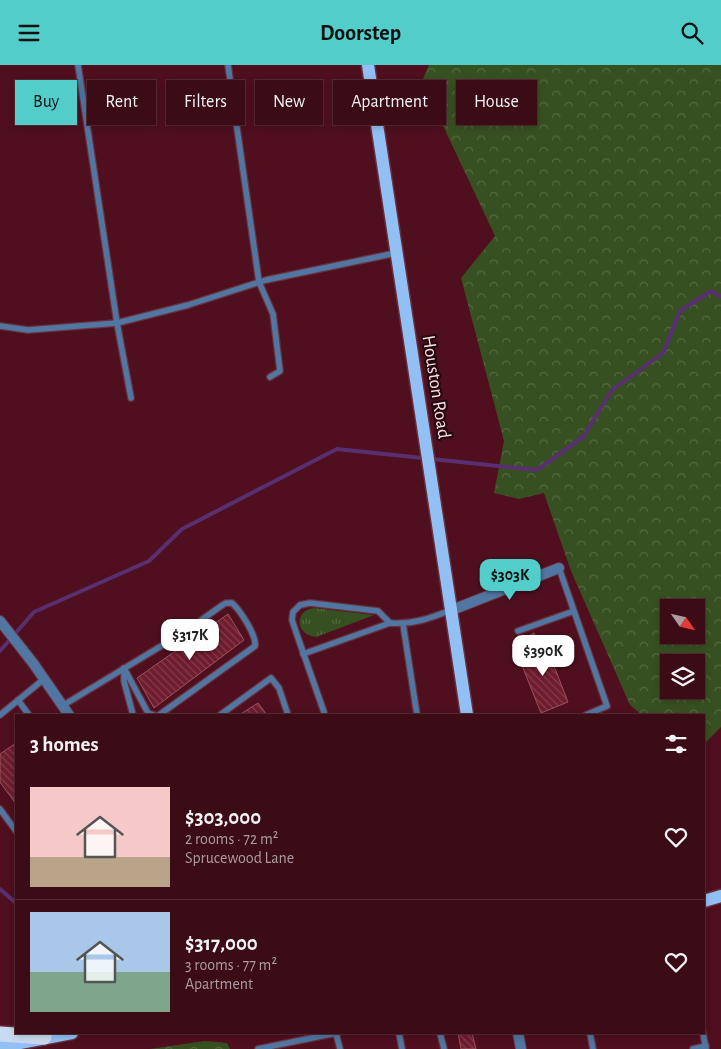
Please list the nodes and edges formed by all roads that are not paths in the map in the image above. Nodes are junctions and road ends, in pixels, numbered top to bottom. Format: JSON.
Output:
{"nodes":[{"id":1,"x":78,"y":65,"type":"edge"},
{"id":2,"x":228,"y":65,"type":"edge"},
{"id":3,"x":368,"y":65,"type":"edge"},
{"id":4,"x":396,"y":253,"type":"junction"},
{"id":5,"x":259,"y":282,"type":"junction"},
{"id":6,"x":117,"y":323,"type":"junction"},
{"id":7,"x":0,"y":326,"type":"edge"},
{"id":8,"x":270,"y":377,"type":"dead end"},
{"id":9,"x":131,"y":399,"type":"dead end"},
{"id":10,"x":559,"y":568,"type":"joint"},
{"id":11,"x":452,"y":610,"type":"junction"},
{"id":12,"x":574,"y":611,"type":"junction"},
{"id":13,"x":0,"y":621,"type":"edge"},
{"id":14,"x":390,"y":623,"type":"junction"},
{"id":15,"x":404,"y":624,"type":"junction"},
{"id":16,"x":518,"y":631,"type":"dead end"},
{"id":17,"x":304,"y":654,"type":"junction"},
{"id":18,"x":124,"y":668,"type":"junction"},
{"id":19,"x":44,"y":679,"type":"junction"},
{"id":20,"x":18,"y":700,"type":"junction"},
{"id":21,"x":66,"y":711,"type":"edge"},
{"id":22,"x":27,"y":714,"type":"edge"},
{"id":23,"x":133,"y":714,"type":"edge"},
{"id":24,"x":151,"y":714,"type":"edge"},
{"id":25,"x":160,"y":714,"type":"edge"},
{"id":26,"x":222,"y":714,"type":"edge"},
{"id":27,"x":288,"y":714,"type":"edge"},
{"id":28,"x":326,"y":714,"type":"edge"},
{"id":29,"x":417,"y":714,"type":"edge"},
{"id":30,"x":467,"y":714,"type":"edge"},
{"id":31,"x":588,"y":714,"type":"edge"},
{"id":32,"x":0,"y":715,"type":"edge"},
{"id":33,"x":0,"y":809,"type":"edge"},
{"id":34,"x":15,"y":830,"type":"edge"},
{"id":35,"x":721,"y":896,"type":"edge"},
{"id":36,"x":705,"y":901,"type":"edge"},
{"id":37,"x":0,"y":1034,"type":"edge"},
{"id":38,"x":65,"y":1034,"type":"edge"},
{"id":39,"x":331,"y":1034,"type":"edge"},
{"id":40,"x":336,"y":1034,"type":"edge"},
{"id":41,"x":399,"y":1034,"type":"edge"},
{"id":42,"x":440,"y":1034,"type":"edge"},
{"id":43,"x":518,"y":1034,"type":"edge"},
{"id":44,"x":590,"y":1034,"type":"edge"},
{"id":45,"x":703,"y":1034,"type":"edge"},
{"id":46,"x":44,"y":1037,"type":"junction"},
{"id":47,"x":0,"y":1047,"type":"edge"},
{"id":48,"x":706,"y":1048,"type":"edge"},
{"id":49,"x":258,"y":1049,"type":"edge"},
{"id":50,"x":340,"y":1049,"type":"edge"},
{"id":51,"x":402,"y":1049,"type":"edge"},
{"id":52,"x":444,"y":1049,"type":"edge"},
{"id":53,"x":521,"y":1049,"type":"edge"},
{"id":54,"x":594,"y":1049,"type":"edge"},
{"id":55,"x":693,"y":1049,"type":"edge"}],
"edges":[{"from":1,"to":6,"type":"lane"},
{"from":2,"to":5,"type":"lane"},
{"from":3,"to":4,"type":"main road","name":"Houston Road"},
{"from":4,"to":5,"type":"lane"},
{"from":4,"to":11,"type":"main road","name":"Houston Road"},
{"from":5,"to":6,"type":"lane"},
{"from":5,"to":8,"type":"lane"},
{"from":6,"to":7,"type":"lane"},
{"from":6,"to":9,"type":"lane"},
{"from":10,"to":11,"type":"street"},
{"from":10,"to":12,"type":"lane"},
{"from":11,"to":15,"type":"lane"},
{"from":11,"to":30,"type":"main road","name":"Houston Road"},
{"from":12,"to":16,"type":"lane"},
{"from":12,"to":31,"type":"lane"},
{"from":13,"to":19,"type":"street"},
{"from":14,"to":15,"type":"lane"},
{"from":14,"to":17,"type":"lane"},
{"from":14,"to":17,"type":"lane"},
{"from":15,"to":29,"type":"lane"},
{"from":17,"to":28,"type":"lane"},
{"from":18,"to":21,"type":"lane"},
{"from":18,"to":23,"type":"lane"},
{"from":18,"to":24,"type":"lane"},
{"from":18,"to":25,"type":"lane"},
{"from":19,"to":20,"type":"lane"},
{"from":19,"to":21,"type":"street"},
{"from":20,"to":22,"type":"lane"},
{"from":20,"to":32,"type":"lane"},
{"from":26,"to":27,"type":"lane"},
{"from":33,"to":34,"type":"lane"},
{"from":35,"to":36,"type":"main road"},
{"from":37,"to":46,"type":"highway"},
{"from":38,"to":46,"type":"main road"},
{"from":39,"to":49,"type":"lane"},
{"from":40,"to":50,"type":"lane"},
{"from":41,"to":51,"type":"lane"},
{"from":42,"to":52,"type":"lane"},
{"from":43,"to":53,"type":"street"},
{"from":44,"to":54,"type":"lane"},
{"from":45,"to":48,"type":"lane"},
{"from":46,"to":47,"type":"main road"},
{"from":48,"to":55,"type":"lane"}]}
